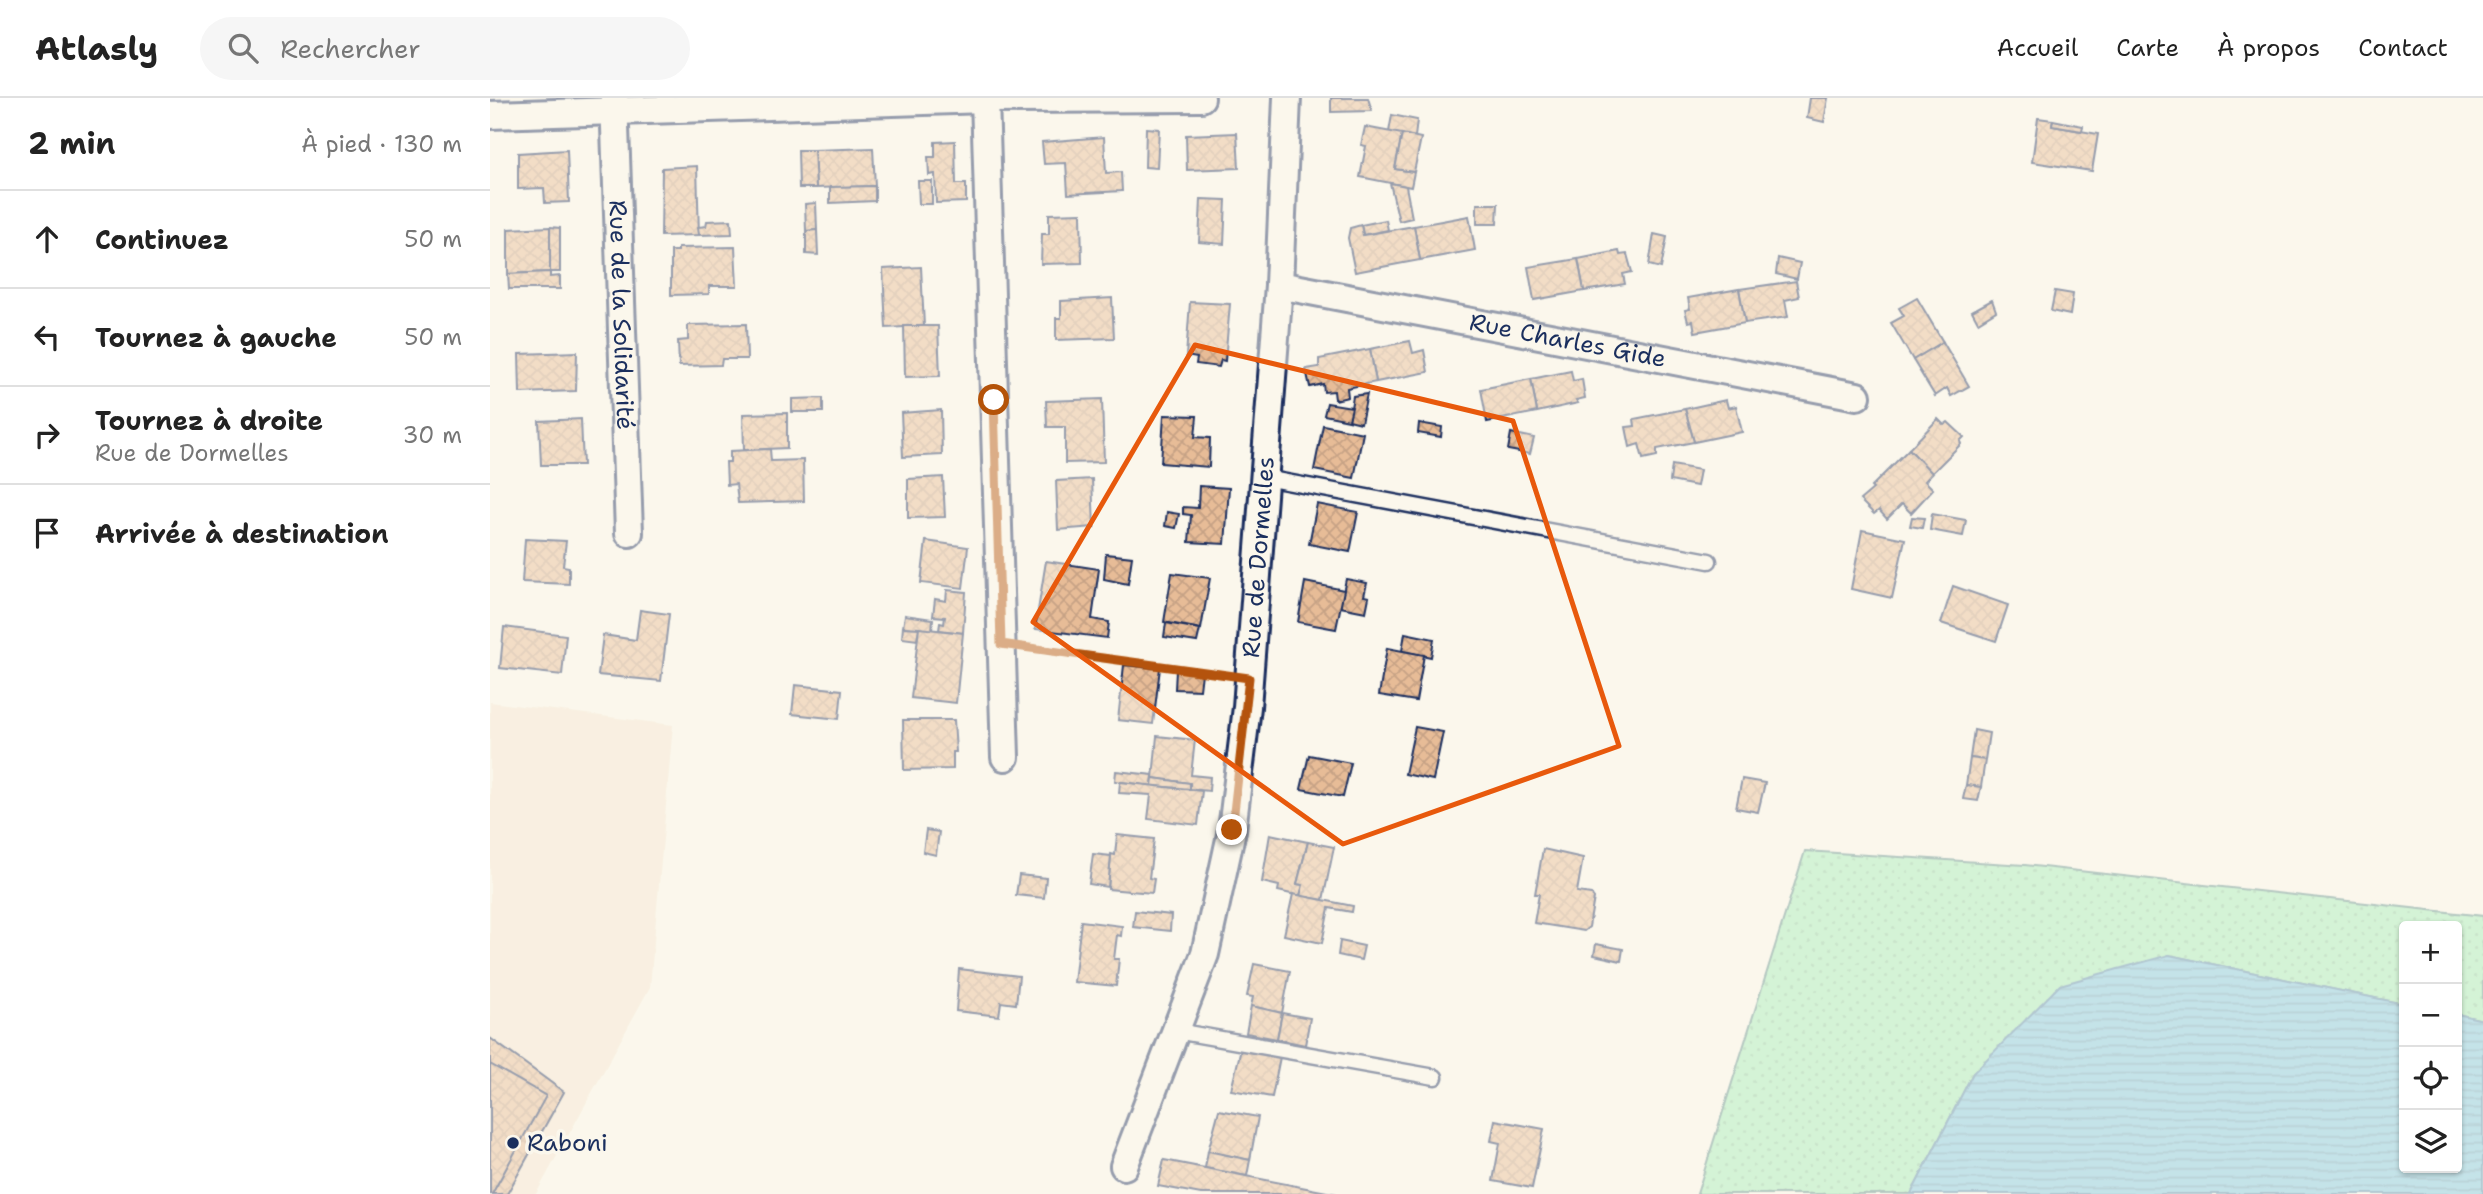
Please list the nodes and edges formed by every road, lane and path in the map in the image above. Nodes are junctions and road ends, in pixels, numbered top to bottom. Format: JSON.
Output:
{"nodes":[{"id":1,"x":985,"y":98,"type":"edge"},
{"id":2,"x":1201,"y":98,"type":"edge"},
{"id":3,"x":1287,"y":98,"type":"edge"},
{"id":4,"x":615,"y":105,"type":"edge"},
{"id":5,"x":490,"y":115,"type":"edge"},
{"id":6,"x":1279,"y":285,"type":"junction"},
{"id":7,"x":1857,"y":396,"type":"dead end"},
{"id":8,"x":1265,"y":478,"type":"junction"},
{"id":9,"x":629,"y":533,"type":"dead end"},
{"id":10,"x":1709,"y":561,"type":"dead end"},
{"id":11,"x":1001,"y":644,"type":"junction"},
{"id":12,"x":1249,"y":678,"type":"junction"},
{"id":13,"x":1004,"y":757,"type":"dead end"},
{"id":14,"x":1176,"y":1031,"type":"junction"},
{"id":15,"x":1435,"y":1077,"type":"dead end"},
{"id":16,"x":1124,"y":1166,"type":"dead end"}],
"edges":[{"from":1,"to":2,"type":"street"},
{"from":1,"to":4,"type":"street"},
{"from":1,"to":11,"type":"street"},
{"from":3,"to":6,"type":"street","name":"Rue de Dormelles"},
{"from":4,"to":5,"type":"street"},
{"from":4,"to":9,"type":"street","name":"Rue de la Solidarité"},
{"from":6,"to":7,"type":"street","name":"Rue Charles Gide"},
{"from":6,"to":8,"type":"street","name":"Rue de Dormelles"},
{"from":8,"to":10,"type":"lane"},
{"from":8,"to":12,"type":"street","name":"Rue de Dormelles"},
{"from":11,"to":12,"type":"path"},
{"from":11,"to":13,"type":"street"},
{"from":12,"to":14,"type":"street","name":"Rue de Dormelles"},
{"from":14,"to":15,"type":"lane"},
{"from":14,"to":16,"type":"street","name":"Rue de Dormelles"}]}
